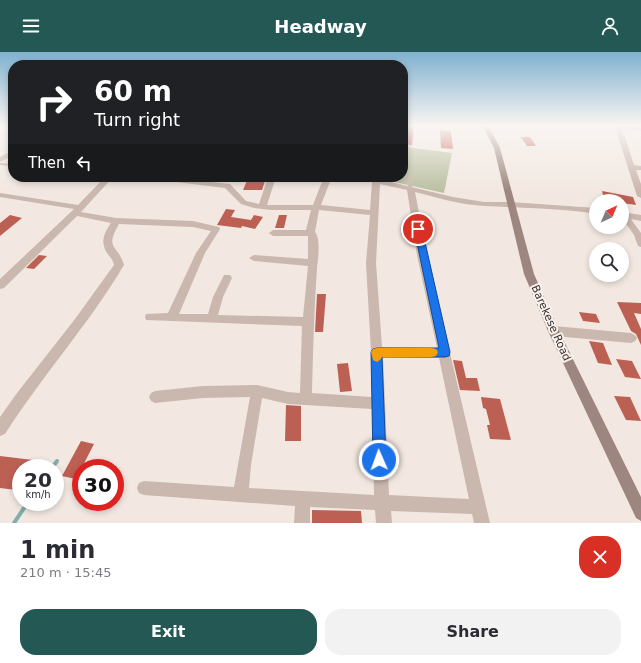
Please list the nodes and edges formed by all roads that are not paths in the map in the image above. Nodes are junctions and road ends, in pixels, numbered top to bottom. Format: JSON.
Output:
{"nodes":[{"id":1,"x":497,"y":147,"type":"edge"},
{"id":2,"x":624,"y":147,"type":"edge"},
{"id":3,"x":631,"y":167,"type":"junction"},
{"id":4,"x":641,"y":168,"type":"edge"},
{"id":5,"x":408,"y":178,"type":"edge"},
{"id":6,"x":104,"y":182,"type":"edge"},
{"id":7,"x":193,"y":182,"type":"edge"},
{"id":8,"x":270,"y":182,"type":"edge"},
{"id":9,"x":326,"y":182,"type":"edge"},
{"id":10,"x":376,"y":182,"type":"edge"},
{"id":11,"x":384,"y":182,"type":"edge"},
{"id":12,"x":411,"y":189,"type":"junction"},
{"id":13,"x":0,"y":195,"type":"edge"},
{"id":14,"x":641,"y":196,"type":"edge"},
{"id":15,"x":510,"y":204,"type":"junction"},
{"id":16,"x":263,"y":206,"type":"junction"},
{"id":17,"x":316,"y":207,"type":"junction"},
{"id":18,"x":78,"y":210,"type":"junction"},
{"id":19,"x":589,"y":210,"type":"edge"},
{"id":20,"x":375,"y":213,"type":"junction"},
{"id":21,"x":629,"y":217,"type":"edge"},
{"id":22,"x":641,"y":218,"type":"edge"},
{"id":23,"x":116,"y":221,"type":"junction"},
{"id":24,"x":629,"y":223,"type":"edge"},
{"id":25,"x":273,"y":233,"type":"dead end"},
{"id":26,"x":310,"y":233,"type":"junction"},
{"id":27,"x":641,"y":244,"type":"edge"},
{"id":28,"x":254,"y":258,"type":"dead end"},
{"id":29,"x":313,"y":263,"type":"junction"},
{"id":30,"x":227,"y":278,"type":"dead end"},
{"id":31,"x":0,"y":285,"type":"edge"},
{"id":32,"x":150,"y":316,"type":"dead end"},
{"id":33,"x":172,"y":317,"type":"junction"},
{"id":34,"x":212,"y":319,"type":"junction"},
{"id":35,"x":308,"y":322,"type":"junction"},
{"id":36,"x":554,"y":331,"type":"junction"},
{"id":37,"x":631,"y":338,"type":"dead end"},
{"id":38,"x":377,"y":352,"type":"junction"},
{"id":39,"x":445,"y":352,"type":"junction"},
{"id":40,"x":257,"y":391,"type":"junction"},
{"id":41,"x":156,"y":397,"type":"dead end"},
{"id":42,"x":306,"y":399,"type":"junction"},
{"id":43,"x":377,"y":403,"type":"junction"},
{"id":44,"x":0,"y":429,"type":"edge"},
{"id":45,"x":144,"y":488,"type":"dead end"},
{"id":46,"x":241,"y":494,"type":"junction"},
{"id":47,"x":303,"y":499,"type":"junction"},
{"id":48,"x":383,"y":503,"type":"junction"},
{"id":49,"x":478,"y":507,"type":"junction"},
{"id":50,"x":641,"y":512,"type":"edge"},
{"id":51,"x":302,"y":523,"type":"edge"},
{"id":52,"x":384,"y":523,"type":"edge"},
{"id":53,"x":482,"y":523,"type":"edge"}],
"edges":[{"from":1,"to":15,"type":"main road","name":"Barekese Road"},
{"from":2,"to":3,"type":"street"},
{"from":3,"to":4,"type":"street"},
{"from":3,"to":14,"type":"street"},
{"from":5,"to":12,"type":"lane"},
{"from":6,"to":18,"type":"street"},
{"from":7,"to":16,"type":"street"},
{"from":8,"to":16,"type":"street"},
{"from":9,"to":17,"type":"street"},
{"from":10,"to":20,"type":"street"},
{"from":11,"to":12,"type":"street"},
{"from":12,"to":15,"type":"street"},
{"from":12,"to":39,"type":"street"},
{"from":13,"to":18,"type":"street"},
{"from":15,"to":19,"type":"street"},
{"from":15,"to":36,"type":"main road","name":"Barekese Road"},
{"from":16,"to":17,"type":"street"},
{"from":17,"to":20,"type":"street"},
{"from":17,"to":26,"type":"street"},
{"from":18,"to":23,"type":"street"},
{"from":18,"to":31,"type":"street"},
{"from":20,"to":38,"type":"street"},
{"from":21,"to":22,"type":"street"},
{"from":23,"to":33,"type":"street"},
{"from":23,"to":44,"type":"street"},
{"from":24,"to":27,"type":"street"},
{"from":25,"to":26,"type":"street"},
{"from":26,"to":29,"type":"street"},
{"from":28,"to":29,"type":"street"},
{"from":29,"to":35,"type":"street"},
{"from":30,"to":34,"type":"street"},
{"from":32,"to":33,"type":"street"},
{"from":33,"to":34,"type":"street"},
{"from":34,"to":35,"type":"street"},
{"from":35,"to":42,"type":"street"},
{"from":36,"to":37,"type":"street"},
{"from":36,"to":50,"type":"main road","name":"Barekese Road"},
{"from":38,"to":39,"type":"street"},
{"from":38,"to":43,"type":"street"},
{"from":39,"to":49,"type":"street"},
{"from":40,"to":41,"type":"street"},
{"from":40,"to":42,"type":"street"},
{"from":40,"to":46,"type":"street"},
{"from":42,"to":43,"type":"street"},
{"from":43,"to":48,"type":"street"},
{"from":45,"to":46,"type":"street"},
{"from":46,"to":47,"type":"street"},
{"from":47,"to":48,"type":"street"},
{"from":47,"to":51,"type":"street"},
{"from":48,"to":49,"type":"street"},
{"from":48,"to":52,"type":"street"},
{"from":49,"to":53,"type":"street"}]}
